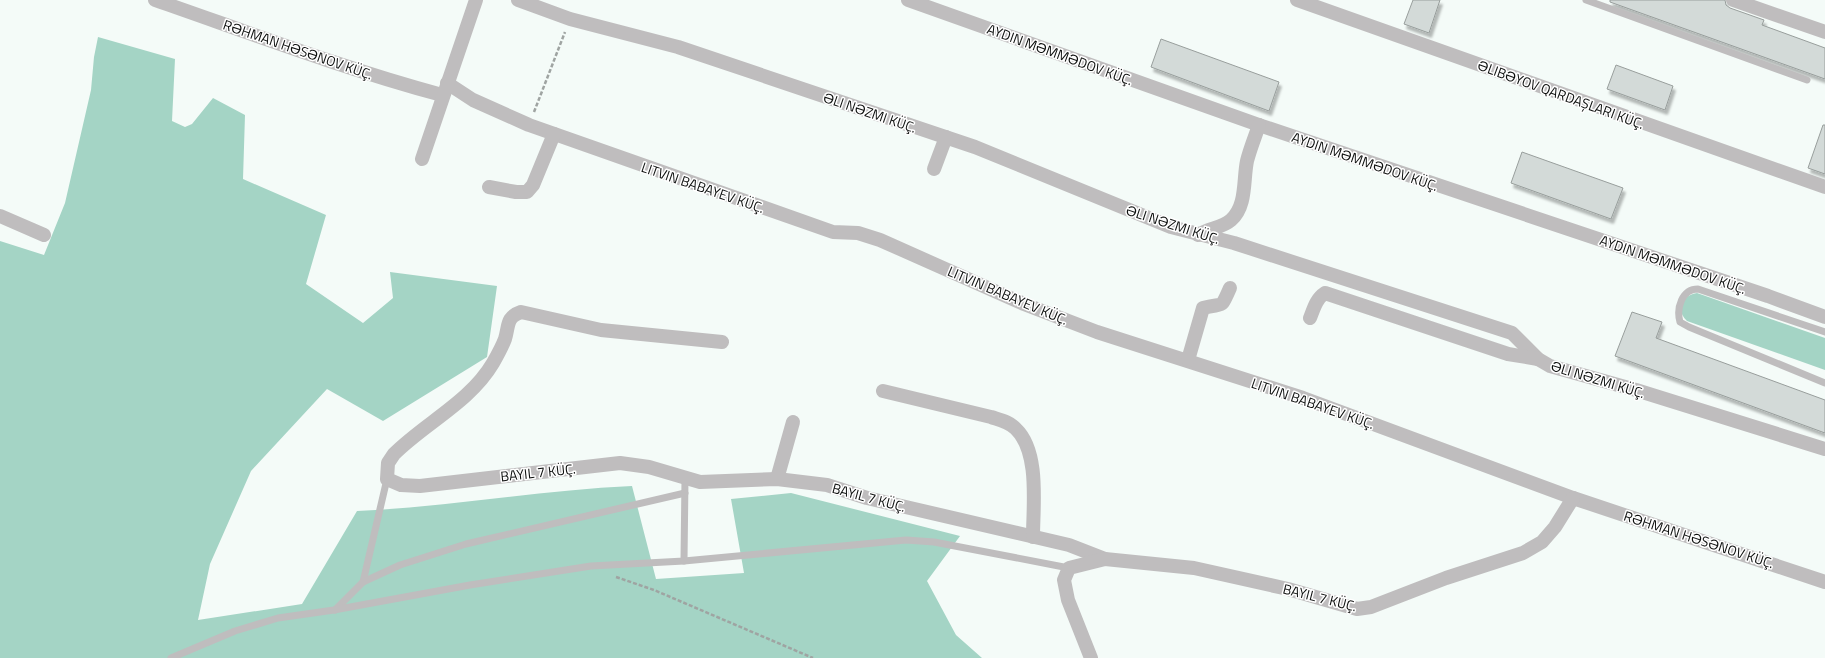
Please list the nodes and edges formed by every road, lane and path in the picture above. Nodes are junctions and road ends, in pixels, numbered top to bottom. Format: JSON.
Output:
{"nodes":[{"id":1,"x":155,"y":0,"type":"edge"},
{"id":2,"x":476,"y":0,"type":"edge"},
{"id":3,"x":518,"y":0,"type":"edge"},
{"id":4,"x":908,"y":0,"type":"edge"},
{"id":5,"x":1297,"y":0,"type":"edge"},
{"id":6,"x":1586,"y":0,"type":"edge"},
{"id":7,"x":1733,"y":0,"type":"edge"},
{"id":8,"x":570,"y":19,"type":"junction"},
{"id":9,"x":1825,"y":32,"type":"edge"},
{"id":10,"x":1807,"y":80,"type":"dead end"},
{"id":11,"x":445,"y":89,"type":"junction"},
{"id":12,"x":529,"y":125,"type":"junction"},
{"id":13,"x":1259,"y":126,"type":"junction"},
{"id":14,"x":554,"y":134,"type":"junction"},
{"id":15,"x":946,"y":137,"type":"junction"},
{"id":16,"x":422,"y":159,"type":"dead end"},
{"id":17,"x":934,"y":170,"type":"dead end"},
{"id":18,"x":489,"y":187,"type":"dead end"},
{"id":19,"x":1825,"y":187,"type":"edge"},
{"id":20,"x":0,"y":216,"type":"edge"},
{"id":21,"x":44,"y":235,"type":"dead end"},
{"id":22,"x":1198,"y":235,"type":"junction"},
{"id":23,"x":1230,"y":288,"type":"dead end"},
{"id":24,"x":1768,"y":296,"type":"junction"},
{"id":25,"x":1764,"y":311,"type":"junction"},
{"id":26,"x":1825,"y":317,"type":"edge"},
{"id":27,"x":1310,"y":318,"type":"dead end"},
{"id":28,"x":1825,"y":332,"type":"edge"},
{"id":29,"x":722,"y":342,"type":"dead end"},
{"id":30,"x":1538,"y":359,"type":"junction"},
{"id":31,"x":1188,"y":360,"type":"junction"},
{"id":32,"x":1825,"y":383,"type":"edge"},
{"id":33,"x":883,"y":391,"type":"dead end"},
{"id":34,"x":794,"y":422,"type":"dead end"},
{"id":35,"x":1825,"y":449,"type":"edge"},
{"id":36,"x":387,"y":479,"type":"junction"},
{"id":37,"x":777,"y":479,"type":"junction"},
{"id":38,"x":685,"y":486,"type":"junction"},
{"id":39,"x":1573,"y":498,"type":"junction"},
{"id":40,"x":1033,"y":537,"type":"junction"},
{"id":41,"x":1105,"y":558,"type":"junction"},
{"id":42,"x":684,"y":562,"type":"junction"},
{"id":43,"x":591,"y":566,"type":"junction"},
{"id":44,"x":1069,"y":568,"type":"junction"},
{"id":45,"x":363,"y":582,"type":"junction"},
{"id":46,"x":1825,"y":582,"type":"edge"},
{"id":47,"x":334,"y":610,"type":"junction"},
{"id":48,"x":170,"y":658,"type":"edge"},
{"id":49,"x":813,"y":658,"type":"edge"},
{"id":50,"x":1091,"y":658,"type":"edge"}],
"edges":[{"from":1,"to":11,"type":"street","name":"RƏHMAN HƏSƏNOV KÜÇ."},
{"from":2,"to":11,"type":"street"},
{"from":3,"to":8,"type":"street","name":"ƏLI NƏZMI KÜÇ."},
{"from":4,"to":13,"type":"street"},
{"from":5,"to":19,"type":"street"},
{"from":6,"to":10,"type":"lane"},
{"from":7,"to":9,"type":"street"},
{"from":8,"to":12,"type":"path"},
{"from":8,"to":15,"type":"street","name":"ƏLI NƏZMI KÜÇ."},
{"from":11,"to":12,"type":"street","name":"LITVIN BABAYEV KÜÇ."},
{"from":11,"to":16,"type":"street"},
{"from":12,"to":14,"type":"street","name":"LITVIN BABAYEV KÜÇ."},
{"from":13,"to":22,"type":"street"},
{"from":13,"to":24,"type":"street"},
{"from":14,"to":18,"type":"street"},
{"from":14,"to":31,"type":"street","name":"LITVIN BABAYEV KÜÇ."},
{"from":15,"to":17,"type":"street"},
{"from":15,"to":22,"type":"street","name":"ƏLI NƏZMI KÜÇ."},
{"from":20,"to":21,"type":"street"},
{"from":22,"to":30,"type":"street","name":"ƏLI NƏZMI KÜÇ."},
{"from":23,"to":31,"type":"street"},
{"from":24,"to":25,"type":"lane"},
{"from":24,"to":26,"type":"street"},
{"from":25,"to":28,"type":"lane"},
{"from":25,"to":32,"type":"lane"},
{"from":27,"to":30,"type":"street"},
{"from":29,"to":36,"type":"street"},
{"from":30,"to":35,"type":"street","name":"ƏLI NƏZMI KÜÇ."},
{"from":31,"to":39,"type":"street","name":"LITVIN BABAYEV KÜÇ."},
{"from":33,"to":40,"type":"street"},
{"from":34,"to":37,"type":"street"},
{"from":36,"to":38,"type":"street"},
{"from":36,"to":45,"type":"lane"},
{"from":37,"to":38,"type":"street"},
{"from":37,"to":40,"type":"street"},
{"from":38,"to":42,"type":"lane"},
{"from":38,"to":45,"type":"lane"},
{"from":39,"to":41,"type":"street"},
{"from":39,"to":46,"type":"street","name":"RƏHMAN HƏSƏNOV KÜÇ."},
{"from":40,"to":41,"type":"street"},
{"from":41,"to":44,"type":"street"},
{"from":42,"to":43,"type":"lane"},
{"from":42,"to":44,"type":"lane"},
{"from":43,"to":47,"type":"lane"},
{"from":43,"to":49,"type":"path"},
{"from":44,"to":50,"type":"street"},
{"from":45,"to":47,"type":"lane"},
{"from":47,"to":48,"type":"lane"}]}
